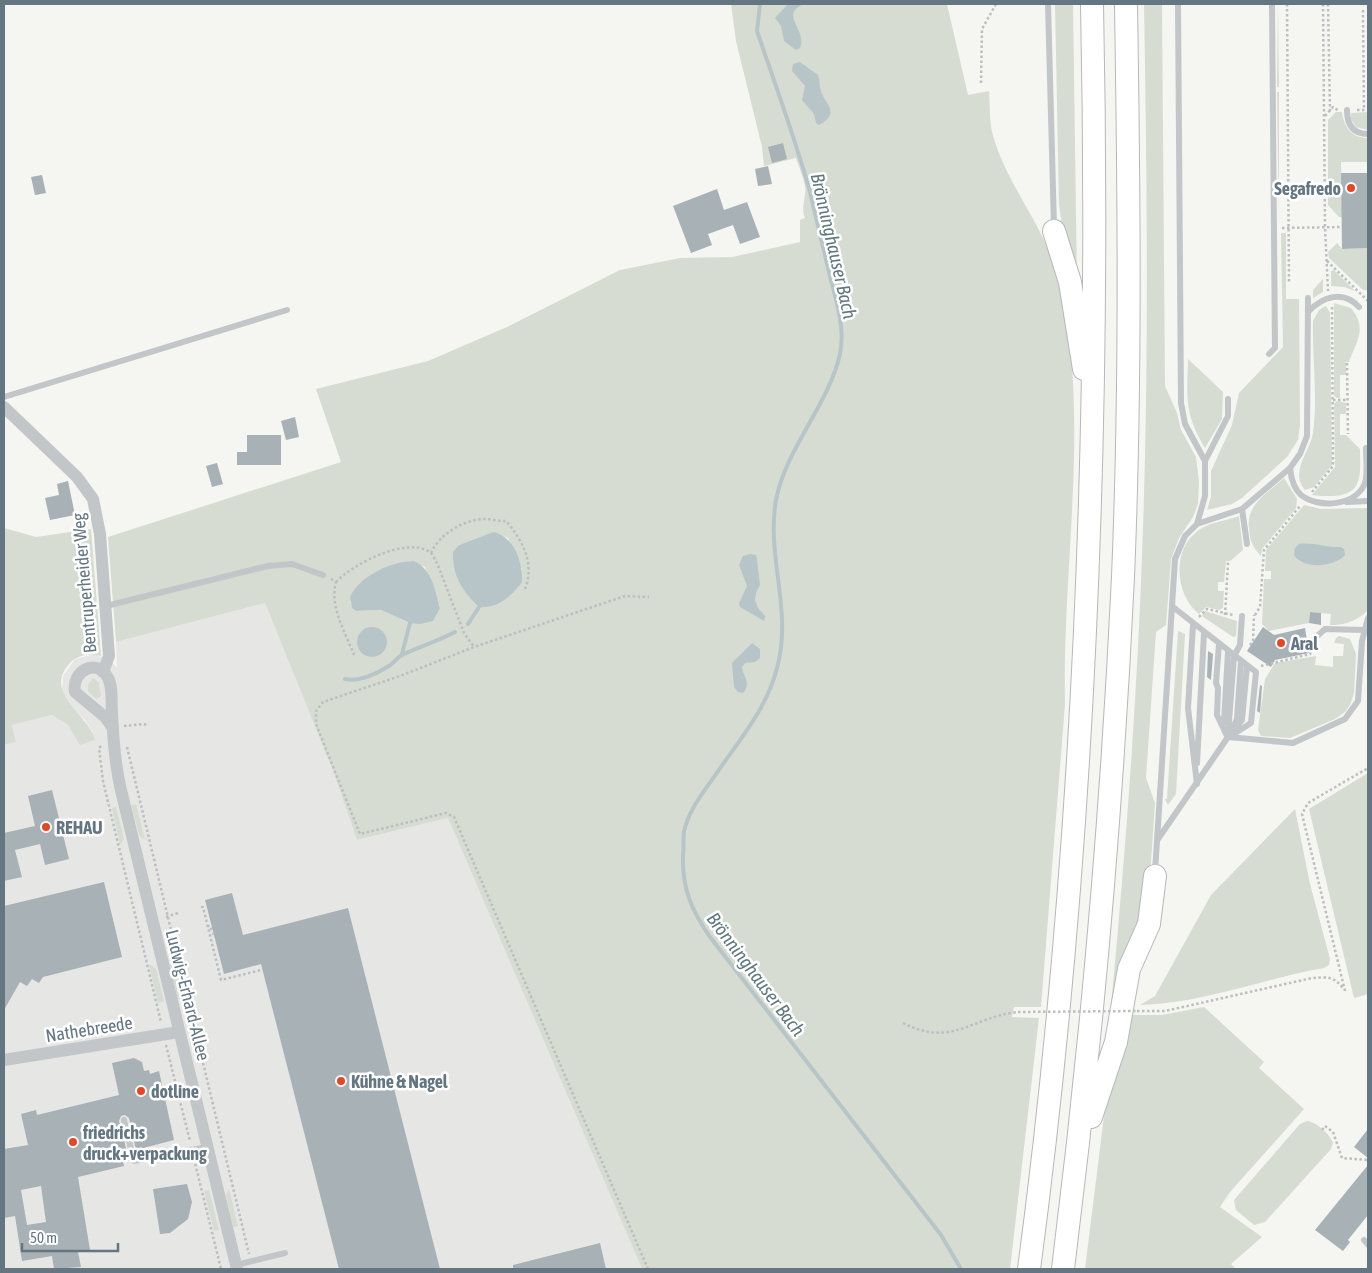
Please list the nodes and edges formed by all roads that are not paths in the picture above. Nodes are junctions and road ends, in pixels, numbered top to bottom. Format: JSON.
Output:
{"nodes":[{"id":1,"x":1048,"y":4,"type":"edge"},
{"id":2,"x":1092,"y":4,"type":"edge"},
{"id":3,"x":1126,"y":4,"type":"edge"},
{"id":4,"x":1178,"y":4,"type":"edge"},
{"id":5,"x":1272,"y":4,"type":"edge"},
{"id":6,"x":1346,"y":110,"type":"road end"},
{"id":7,"x":1368,"y":134,"type":"edge"},
{"id":8,"x":1054,"y":232,"type":"joint"},
{"id":9,"x":1308,"y":298,"type":"dead end"},
{"id":10,"x":1359,"y":308,"type":"dead end"},
{"id":11,"x":287,"y":310,"type":"dead end"},
{"id":12,"x":1308,"y":312,"type":"junction"},
{"id":13,"x":1269,"y":354,"type":"dead end"},
{"id":14,"x":4,"y":397,"type":"edge"},
{"id":15,"x":1228,"y":400,"type":"dead end"},
{"id":16,"x":4,"y":407,"type":"edge"},
{"id":17,"x":1094,"y":428,"type":"junction"},
{"id":18,"x":1366,"y":448,"type":"dead end"},
{"id":19,"x":1205,"y":461,"type":"junction"},
{"id":20,"x":1290,"y":468,"type":"junction"},
{"id":21,"x":1344,"y":502,"type":"junction"},
{"id":22,"x":1368,"y":502,"type":"edge"},
{"id":23,"x":1242,"y":509,"type":"junction"},
{"id":24,"x":1197,"y":524,"type":"junction"},
{"id":25,"x":1247,"y":544,"type":"dead end"},
{"id":26,"x":323,"y":575,"type":"road end"},
{"id":27,"x":106,"y":606,"type":"junction"},
{"id":28,"x":1172,"y":607,"type":"junction"},
{"id":29,"x":1242,"y":616,"type":"road end"},
{"id":30,"x":1368,"y":618,"type":"edge"},
{"id":31,"x":1193,"y":625,"type":"junction"},
{"id":32,"x":1364,"y":630,"type":"junction"},
{"id":33,"x":1204,"y":633,"type":"junction"},
{"id":34,"x":1314,"y":639,"type":"road end"},
{"id":35,"x":1219,"y":644,"type":"junction"},
{"id":36,"x":1228,"y":652,"type":"junction"},
{"id":37,"x":1234,"y":656,"type":"junction"},
{"id":38,"x":1241,"y":661,"type":"junction"},
{"id":39,"x":103,"y":672,"type":"junction"},
{"id":40,"x":113,"y":728,"type":"junction"},
{"id":41,"x":1228,"y":737,"type":"junction"},
{"id":42,"x":1197,"y":784,"type":"junction"},
{"id":43,"x":1157,"y":840,"type":"junction"},
{"id":44,"x":1155,"y":876,"type":"joint"},
{"id":45,"x":179,"y":1032,"type":"junction"},
{"id":46,"x":4,"y":1060,"type":"edge"},
{"id":47,"x":124,"y":1120,"type":"dead end"},
{"id":48,"x":207,"y":1147,"type":"junction"},
{"id":49,"x":1076,"y":1164,"type":"junction"},
{"id":50,"x":285,"y":1253,"type":"dead end"},
{"id":51,"x":236,"y":1267,"type":"edge"},
{"id":52,"x":1029,"y":1269,"type":"edge"},
{"id":53,"x":1063,"y":1269,"type":"edge"}],
"edges":[{"from":1,"to":8,"type":"lane"},
{"from":2,"to":17,"type":"highway"},
{"from":3,"to":49,"type":"highway"},
{"from":4,"to":19,"type":"lane"},
{"from":5,"to":13,"type":"lane"},
{"from":6,"to":7,"type":"lane"},
{"from":8,"to":17,"type":"highway"},
{"from":9,"to":12,"type":"lane"},
{"from":10,"to":12,"type":"lane"},
{"from":11,"to":14,"type":"lane"},
{"from":12,"to":20,"type":"lane"},
{"from":15,"to":19,"type":"lane"},
{"from":16,"to":27,"type":"street","name":"Bentruperheider Weg"},
{"from":17,"to":52,"type":"highway"},
{"from":18,"to":21,"type":"lane"},
{"from":19,"to":24,"type":"lane"},
{"from":20,"to":21,"type":"lane"},
{"from":20,"to":23,"type":"lane"},
{"from":21,"to":22,"type":"lane"},
{"from":23,"to":24,"type":"lane"},
{"from":23,"to":25,"type":"lane"},
{"from":24,"to":28,"type":"lane"},
{"from":26,"to":27,"type":"lane"},
{"from":27,"to":39,"type":"street","name":"Bentruperheider Weg"},
{"from":28,"to":31,"type":"lane"},
{"from":28,"to":43,"type":"lane"},
{"from":29,"to":37,"type":"lane"},
{"from":30,"to":32,"type":"lane"},
{"from":31,"to":33,"type":"lane"},
{"from":31,"to":42,"type":"lane"},
{"from":32,"to":34,"type":"lane"},
{"from":32,"to":41,"type":"lane"},
{"from":33,"to":35,"type":"lane"},
{"from":33,"to":42,"type":"lane"},
{"from":35,"to":36,"type":"lane"},
{"from":35,"to":41,"type":"lane"},
{"from":36,"to":37,"type":"lane"},
{"from":36,"to":41,"type":"lane"},
{"from":37,"to":38,"type":"lane"},
{"from":37,"to":41,"type":"lane"},
{"from":38,"to":41,"type":"lane"},
{"from":38,"to":41,"type":"lane"},
{"from":39,"to":40,"type":"street","name":"Ludwig-Erhard-Allee"},
{"from":39,"to":40,"type":"street"},
{"from":40,"to":45,"type":"street","name":"Ludwig-Erhard-Allee"},
{"from":41,"to":42,"type":"lane"},
{"from":42,"to":43,"type":"lane"},
{"from":43,"to":44,"type":"lane"},
{"from":44,"to":49,"type":"highway"},
{"from":45,"to":46,"type":"street","name":"Nathebreede"},
{"from":45,"to":48,"type":"street","name":"Ludwig-Erhard-Allee"},
{"from":47,"to":48,"type":"lane"},
{"from":48,"to":51,"type":"street","name":"Ludwig-Erhard-Allee"},
{"from":49,"to":53,"type":"highway"},
{"from":50,"to":51,"type":"lane"}]}
